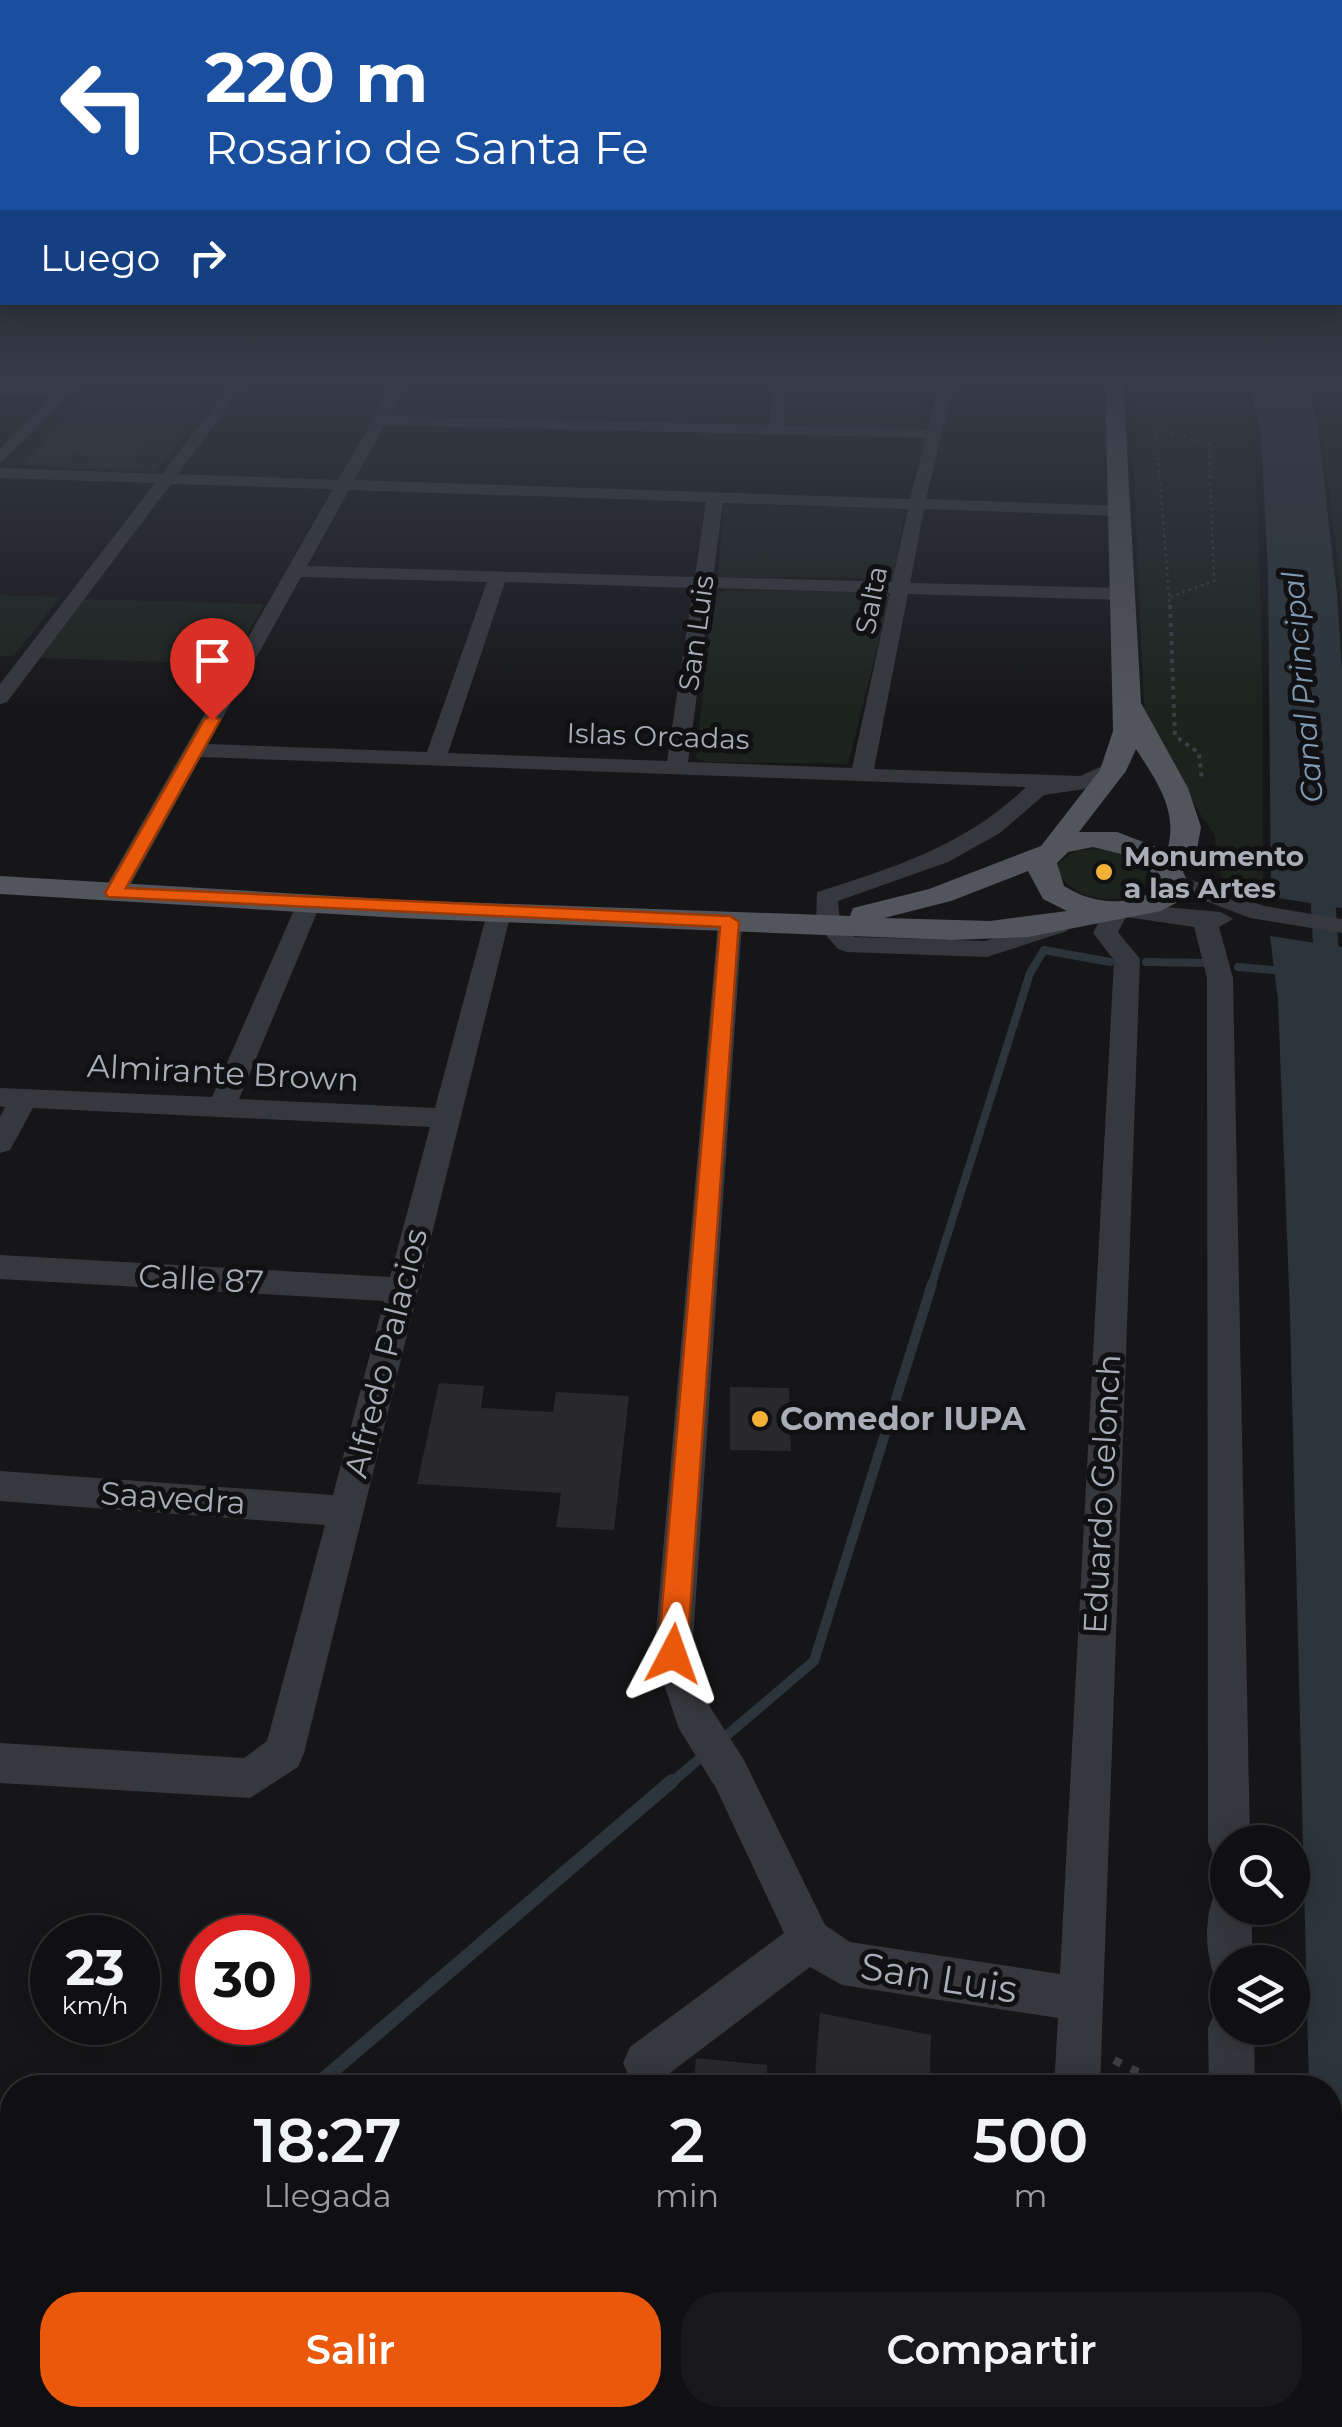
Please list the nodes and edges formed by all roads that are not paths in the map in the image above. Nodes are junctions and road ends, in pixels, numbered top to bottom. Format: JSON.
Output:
{"nodes":[{"id":1,"x":155,"y":492,"type":"edge"},
{"id":2,"x":337,"y":492,"type":"edge"},
{"id":3,"x":485,"y":492,"type":"edge"},
{"id":4,"x":919,"y":492,"type":"edge"},
{"id":5,"x":1120,"y":492,"type":"edge"},
{"id":6,"x":715,"y":499,"type":"junction"},
{"id":7,"x":916,"y":504,"type":"junction"},
{"id":8,"x":1120,"y":511,"type":"junction"},
{"id":9,"x":295,"y":571,"type":"junction"},
{"id":10,"x":497,"y":578,"type":"junction"},
{"id":11,"x":702,"y":584,"type":"junction"},
{"id":12,"x":902,"y":587,"type":"junction"},
{"id":13,"x":1123,"y":594,"type":"junction"},
{"id":14,"x":0,"y":698,"type":"edge"},
{"id":15,"x":1128,"y":702,"type":"junction"},
{"id":16,"x":196,"y":750,"type":"junction"},
{"id":17,"x":436,"y":756,"type":"junction"},
{"id":18,"x":677,"y":766,"type":"junction"},
{"id":19,"x":1114,"y":768,"type":"junction"},
{"id":20,"x":862,"y":774,"type":"junction"},
{"id":21,"x":1083,"y":783,"type":"junction"},
{"id":22,"x":1053,"y":849,"type":"junction"},
{"id":23,"x":1170,"y":876,"type":"junction"},
{"id":24,"x":0,"y":885,"type":"edge"},
{"id":25,"x":114,"y":893,"type":"junction"},
{"id":26,"x":310,"y":903,"type":"junction"},
{"id":27,"x":1116,"y":912,"type":"junction"},
{"id":28,"x":499,"y":913,"type":"junction"},
{"id":29,"x":1259,"y":914,"type":"junction"},
{"id":30,"x":730,"y":922,"type":"junction"},
{"id":31,"x":1205,"y":922,"type":"junction"},
{"id":32,"x":828,"y":924,"type":"junction"},
{"id":33,"x":1342,"y":926,"type":"edge"},
{"id":34,"x":12,"y":1098,"type":"edge"},
{"id":35,"x":222,"y":1110,"type":"junction"},
{"id":36,"x":444,"y":1118,"type":"junction"},
{"id":37,"x":0,"y":1143,"type":"edge"},
{"id":38,"x":0,"y":1268,"type":"edge"},
{"id":39,"x":402,"y":1290,"type":"junction"},
{"id":40,"x":0,"y":1486,"type":"edge"},
{"id":41,"x":346,"y":1511,"type":"junction"},
{"id":42,"x":0,"y":1763,"type":"edge"},
{"id":43,"x":1229,"y":1825,"type":"edge"},
{"id":44,"x":810,"y":1940,"type":"junction"},
{"id":45,"x":1078,"y":2020,"type":"junction"},
{"id":46,"x":1231,"y":2045,"type":"edge"},
{"id":47,"x":646,"y":2063,"type":"dead end"},
{"id":48,"x":1077,"y":2075,"type":"edge"},
{"id":49,"x":1232,"y":2075,"type":"edge"}],
"edges":[{"from":1,"to":14,"type":"street"},
{"from":2,"to":9,"type":"street"},
{"from":3,"to":6,"type":"street"},
{"from":4,"to":7,"type":"street","name":"Salta"},
{"from":5,"to":8,"type":"main road"},
{"from":6,"to":7,"type":"street"},
{"from":6,"to":11,"type":"street","name":"San Luis"},
{"from":7,"to":8,"type":"street"},
{"from":7,"to":12,"type":"street","name":"Salta"},
{"from":8,"to":13,"type":"main road"},
{"from":9,"to":10,"type":"street"},
{"from":9,"to":16,"type":"street"},
{"from":10,"to":11,"type":"street"},
{"from":10,"to":17,"type":"street"},
{"from":11,"to":12,"type":"street"},
{"from":11,"to":18,"type":"street","name":"San Luis"},
{"from":12,"to":13,"type":"street"},
{"from":12,"to":20,"type":"street","name":"Salta"},
{"from":13,"to":15,"type":"main road"},
{"from":15,"to":19,"type":"main road"},
{"from":15,"to":23,"type":"main road"},
{"from":16,"to":17,"type":"street","name":"Islas Orcadas"},
{"from":16,"to":25,"type":"street"},
{"from":17,"to":18,"type":"street","name":"Islas Orcadas"},
{"from":18,"to":20,"type":"street","name":"Islas Orcadas"},
{"from":19,"to":21,"type":"street","name":"Islas Orcadas"},
{"from":19,"to":22,"type":"main road"},
{"from":20,"to":21,"type":"street","name":"Islas Orcadas"},
{"from":21,"to":32,"type":"street"},
{"from":22,"to":23,"type":"main road"},
{"from":22,"to":27,"type":"main road"},
{"from":22,"to":32,"type":"main road"},
{"from":23,"to":27,"type":"main road"},
{"from":23,"to":29,"type":"street"},
{"from":24,"to":25,"type":"main road"},
{"from":25,"to":26,"type":"main road"},
{"from":26,"to":28,"type":"main road"},
{"from":26,"to":35,"type":"street"},
{"from":27,"to":31,"type":"street"},
{"from":27,"to":32,"type":"main road"},
{"from":27,"to":45,"type":"street","name":"Eduardo Gelonch"},
{"from":28,"to":30,"type":"main road"},
{"from":28,"to":36,"type":"street","name":"Alfredo Palacios"},
{"from":29,"to":31,"type":"street"},
{"from":29,"to":33,"type":"street"},
{"from":30,"to":32,"type":"main road"},
{"from":30,"to":44,"type":"street"},
{"from":31,"to":43,"type":"street"},
{"from":34,"to":35,"type":"street","name":"Almirante Brown"},
{"from":34,"to":37,"type":"street"},
{"from":35,"to":36,"type":"street","name":"Almirante Brown"},
{"from":36,"to":39,"type":"street","name":"Alfredo Palacios"},
{"from":38,"to":39,"type":"street","name":"Calle 87"},
{"from":39,"to":41,"type":"street","name":"Alfredo Palacios"},
{"from":40,"to":41,"type":"street","name":"Saavedra"},
{"from":41,"to":42,"type":"street","name":"Alfredo Palacios"},
{"from":44,"to":45,"type":"street","name":"San Luis"},
{"from":44,"to":47,"type":"street"},
{"from":45,"to":48,"type":"street","name":"Eduardo Gelonch"},
{"from":46,"to":49,"type":"street"}]}
